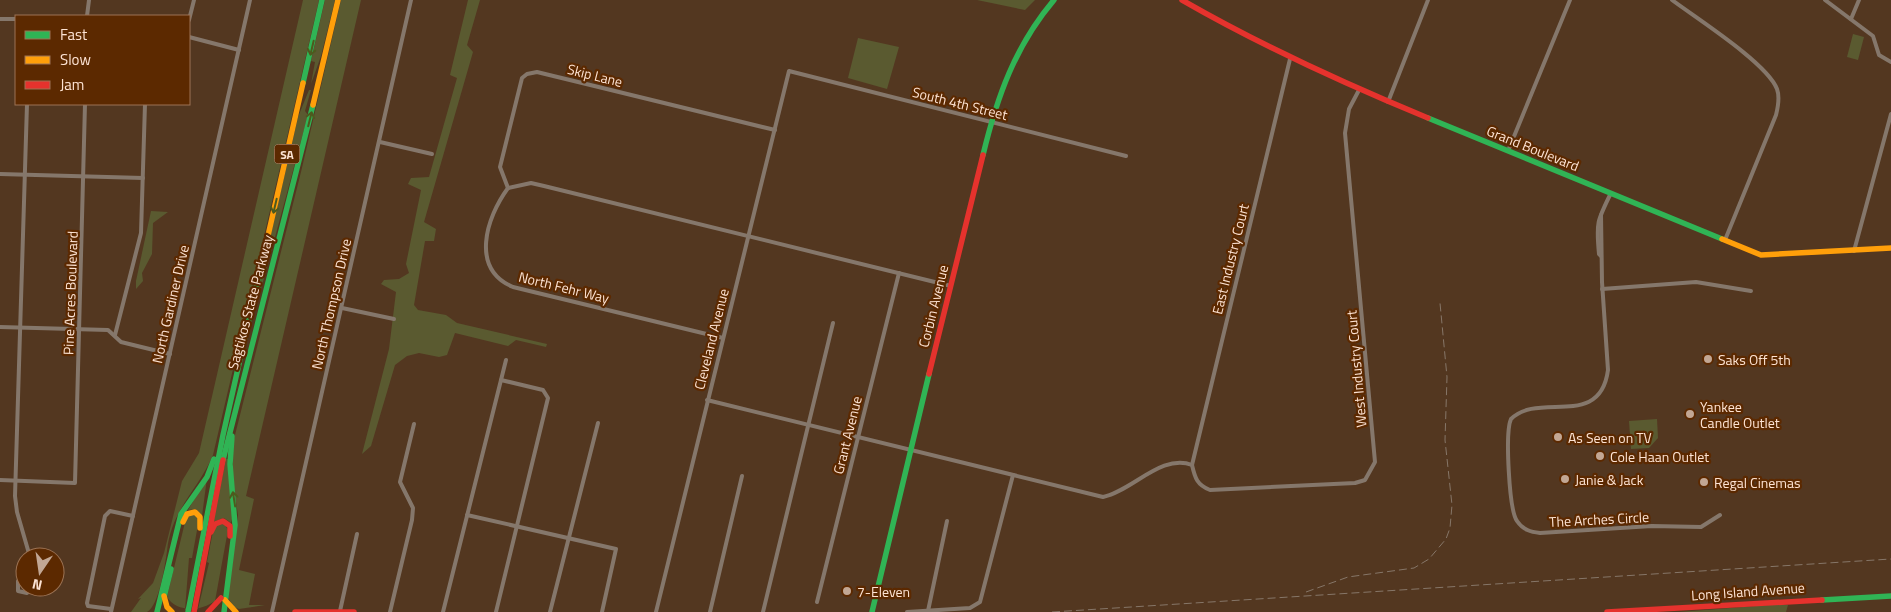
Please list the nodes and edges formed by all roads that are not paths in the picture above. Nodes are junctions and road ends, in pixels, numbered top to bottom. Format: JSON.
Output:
{"nodes":[{"id":1,"x":89,"y":0,"type":"edge"},
{"id":2,"x":194,"y":0,"type":"edge"},
{"id":3,"x":250,"y":0,"type":"edge"},
{"id":4,"x":322,"y":0,"type":"edge"},
{"id":5,"x":338,"y":0,"type":"edge"},
{"id":6,"x":411,"y":0,"type":"edge"},
{"id":7,"x":1054,"y":0,"type":"edge"},
{"id":8,"x":1182,"y":0,"type":"edge"},
{"id":9,"x":1428,"y":0,"type":"edge"},
{"id":10,"x":1570,"y":0,"type":"edge"},
{"id":11,"x":1672,"y":0,"type":"edge"},
{"id":12,"x":1825,"y":0,"type":"edge"},
{"id":13,"x":1859,"y":0,"type":"edge"},
{"id":14,"x":87,"y":15,"type":"edge"},
{"id":15,"x":190,"y":16,"type":"edge"},
{"id":16,"x":0,"y":19,"type":"edge"},
{"id":17,"x":1851,"y":19,"type":"junction"},
{"id":18,"x":15,"y":20,"type":"edge"},
{"id":19,"x":190,"y":37,"type":"edge"},
{"id":20,"x":239,"y":50,"type":"junction"},
{"id":21,"x":1290,"y":59,"type":"junction"},
{"id":22,"x":1891,"y":62,"type":"edge"},
{"id":23,"x":789,"y":72,"type":"joint"},
{"id":24,"x":1359,"y":90,"type":"junction"},
{"id":25,"x":1388,"y":102,"type":"junction"},
{"id":26,"x":27,"y":105,"type":"edge"},
{"id":27,"x":85,"y":105,"type":"edge"},
{"id":28,"x":145,"y":105,"type":"edge"},
{"id":29,"x":1891,"y":114,"type":"edge"},
{"id":30,"x":991,"y":122,"type":"junction"},
{"id":31,"x":775,"y":130,"type":"junction"},
{"id":32,"x":380,"y":142,"type":"junction"},
{"id":33,"x":1508,"y":151,"type":"junction"},
{"id":34,"x":432,"y":154,"type":"dead end"},
{"id":35,"x":1126,"y":156,"type":"dead end"},
{"id":36,"x":0,"y":174,"type":"edge"},
{"id":37,"x":24,"y":175,"type":"junction"},
{"id":38,"x":85,"y":176,"type":"junction"},
{"id":39,"x":143,"y":178,"type":"junction"},
{"id":40,"x":508,"y":188,"type":"junction"},
{"id":41,"x":1611,"y":193,"type":"junction"},
{"id":42,"x":748,"y":235,"type":"junction"},
{"id":43,"x":1725,"y":240,"type":"junction"},
{"id":44,"x":1891,"y":248,"type":"edge"},
{"id":45,"x":1854,"y":251,"type":"junction"},
{"id":46,"x":899,"y":273,"type":"junction"},
{"id":47,"x":951,"y":286,"type":"junction"},
{"id":48,"x":1602,"y":289,"type":"junction"},
{"id":49,"x":1751,"y":292,"type":"dead end"},
{"id":50,"x":342,"y":308,"type":"junction"},
{"id":51,"x":394,"y":319,"type":"dead end"},
{"id":52,"x":833,"y":323,"type":"dead end"},
{"id":53,"x":0,"y":327,"type":"edge"},
{"id":54,"x":21,"y":328,"type":"junction"},
{"id":55,"x":80,"y":330,"type":"junction"},
{"id":56,"x":115,"y":335,"type":"junction"},
{"id":57,"x":723,"y":338,"type":"junction"},
{"id":58,"x":170,"y":354,"type":"junction"},
{"id":59,"x":506,"y":360,"type":"dead end"},
{"id":60,"x":501,"y":380,"type":"junction"},
{"id":61,"x":240,"y":389,"type":"junction"},
{"id":62,"x":708,"y":400,"type":"junction"},
{"id":63,"x":598,"y":423,"type":"dead end"},
{"id":64,"x":414,"y":424,"type":"dead end"},
{"id":65,"x":808,"y":424,"type":"junction"},
{"id":66,"x":223,"y":435,"type":"junction"},
{"id":67,"x":858,"y":437,"type":"junction"},
{"id":68,"x":910,"y":449,"type":"junction"},
{"id":69,"x":1192,"y":465,"type":"junction"},
{"id":70,"x":1014,"y":475,"type":"junction"},
{"id":71,"x":742,"y":476,"type":"dead end"},
{"id":72,"x":0,"y":480,"type":"edge"},
{"id":73,"x":17,"y":480,"type":"junction"},
{"id":74,"x":467,"y":515,"type":"junction"},
{"id":75,"x":133,"y":516,"type":"junction"},
{"id":76,"x":1720,"y":516,"type":"dead end"},
{"id":77,"x":947,"y":521,"type":"dead end"},
{"id":78,"x":518,"y":527,"type":"junction"},
{"id":79,"x":357,"y":534,"type":"dead end"},
{"id":80,"x":569,"y":538,"type":"junction"},
{"id":81,"x":28,"y":547,"type":"edge"},
{"id":82,"x":199,"y":551,"type":"junction"},
{"id":83,"x":204,"y":556,"type":"junction"},
{"id":84,"x":162,"y":594,"type":"junction"},
{"id":85,"x":1891,"y":596,"type":"edge"},
{"id":86,"x":223,"y":599,"type":"junction"},
{"id":87,"x":817,"y":602,"type":"dead end"},
{"id":88,"x":192,"y":604,"type":"junction"},
{"id":89,"x":111,"y":611,"type":"edge"},
{"id":90,"x":340,"y":611,"type":"edge"},
{"id":91,"x":928,"y":611,"type":"junction"},
{"id":92,"x":152,"y":612,"type":"edge"},
{"id":93,"x":158,"y":612,"type":"edge"},
{"id":94,"x":172,"y":612,"type":"edge"},
{"id":95,"x":188,"y":612,"type":"edge"},
{"id":96,"x":194,"y":612,"type":"edge"},
{"id":97,"x":208,"y":612,"type":"edge"},
{"id":98,"x":219,"y":612,"type":"edge"},
{"id":99,"x":224,"y":612,"type":"edge"},
{"id":100,"x":236,"y":612,"type":"edge"},
{"id":101,"x":272,"y":612,"type":"edge"},
{"id":102,"x":295,"y":612,"type":"edge"},
{"id":103,"x":354,"y":612,"type":"edge"},
{"id":104,"x":390,"y":612,"type":"edge"},
{"id":105,"x":443,"y":612,"type":"edge"},
{"id":106,"x":496,"y":612,"type":"edge"},
{"id":107,"x":550,"y":612,"type":"edge"},
{"id":108,"x":602,"y":612,"type":"edge"},
{"id":109,"x":656,"y":612,"type":"edge"},
{"id":110,"x":710,"y":612,"type":"edge"},
{"id":111,"x":763,"y":612,"type":"edge"},
{"id":112,"x":872,"y":612,"type":"edge"},
{"id":113,"x":907,"y":612,"type":"edge"},
{"id":114,"x":1607,"y":612,"type":"edge"}],
"edges":[{"from":1,"to":14,"type":"street"},
{"from":2,"to":15,"type":"street"},
{"from":3,"to":20,"type":"street","name":"North Gardiner Drive"},
{"from":4,"to":66,"type":"main road","name":"Sagtikos State Parkway","number":"SA","one_way":true},
{"from":61,"to":5,"type":"main road","name":"Sagtikos State Parkway","number":"SA","one_way":true},
{"from":6,"to":32,"type":"street","name":"North Thompson Drive"},
{"from":7,"to":30,"type":"main road","name":"Corbin Avenue"},
{"from":8,"to":21,"type":"main road","name":"Grand Boulevard"},
{"from":9,"to":25,"type":"street"},
{"from":10,"to":33,"type":"street"},
{"from":11,"to":43,"type":"street"},
{"from":12,"to":17,"type":"street"},
{"from":13,"to":17,"type":"street"},
{"from":16,"to":18,"type":"street"},
{"from":17,"to":22,"type":"street"},
{"from":19,"to":20,"type":"street"},
{"from":20,"to":58,"type":"street","name":"North Gardiner Drive"},
{"from":21,"to":24,"type":"main road","name":"Grand Boulevard"},
{"from":21,"to":69,"type":"street","name":"East Industry Court"},
{"from":23,"to":30,"type":"street","name":"South 4th Street"},
{"from":23,"to":31,"type":"street","name":"Cleveland Avenue"},
{"from":24,"to":25,"type":"main road","name":"Grand Boulevard"},
{"from":24,"to":69,"type":"street","name":"West Industry Court"},
{"from":25,"to":33,"type":"main road","name":"Grand Boulevard"},
{"from":26,"to":37,"type":"street"},
{"from":27,"to":38,"type":"street","name":"Pine Acres Boulevard"},
{"from":28,"to":39,"type":"street"},
{"from":29,"to":45,"type":"street"},
{"from":30,"to":35,"type":"street","name":"South 4th Street"},
{"from":30,"to":47,"type":"main road","name":"Corbin Avenue"},
{"from":31,"to":40,"type":"street","name":"Skip Lane"},
{"from":31,"to":42,"type":"street","name":"Cleveland Avenue"},
{"from":32,"to":34,"type":"street"},
{"from":32,"to":50,"type":"street","name":"North Thompson Drive"},
{"from":33,"to":41,"type":"main road","name":"Grand Boulevard"},
{"from":36,"to":37,"type":"street"},
{"from":37,"to":38,"type":"street"},
{"from":37,"to":54,"type":"street"},
{"from":38,"to":39,"type":"street"},
{"from":38,"to":55,"type":"street","name":"Pine Acres Boulevard"},
{"from":39,"to":56,"type":"street"},
{"from":40,"to":42,"type":"street"},
{"from":40,"to":57,"type":"street","name":"North Fehr Way"},
{"from":41,"to":43,"type":"main road","name":"Grand Boulevard"},
{"from":41,"to":48,"type":"street"},
{"from":42,"to":46,"type":"street"},
{"from":42,"to":57,"type":"street","name":"Cleveland Avenue"},
{"from":43,"to":45,"type":"main road","name":"Grand Boulevard"},
{"from":44,"to":45,"type":"main road","name":"Grand Boulevard"},
{"from":46,"to":47,"type":"street"},
{"from":46,"to":67,"type":"street","name":"Grant Avenue"},
{"from":47,"to":68,"type":"main road","name":"Corbin Avenue"},
{"from":48,"to":49,"type":"street"},
{"from":48,"to":76,"type":"street","name":"The Arches Circle"},
{"from":50,"to":51,"type":"street"},
{"from":50,"to":101,"type":"street","name":"North Thompson Drive"},
{"from":52,"to":65,"type":"street"},
{"from":53,"to":54,"type":"street"},
{"from":54,"to":55,"type":"street"},
{"from":54,"to":73,"type":"street"},
{"from":55,"to":56,"type":"street"},
{"from":55,"to":73,"type":"street","name":"Pine Acres Boulevard"},
{"from":56,"to":58,"type":"street"},
{"from":57,"to":62,"type":"street","name":"Cleveland Avenue"},
{"from":58,"to":75,"type":"street","name":"North Gardiner Drive"},
{"from":59,"to":60,"type":"street"},
{"from":60,"to":74,"type":"street"},
{"from":60,"to":78,"type":"street"},
{"from":61,"to":83,"type":"main road","name":"Sagtikos State Parkway","number":"SA"},
{"from":86,"to":61,"type":"main road","one_way":true},
{"from":62,"to":65,"type":"street"},
{"from":62,"to":109,"type":"street","name":"Cleveland Avenue"},
{"from":63,"to":80,"type":"street"},
{"from":64,"to":104,"type":"street"},
{"from":65,"to":67,"type":"street"},
{"from":65,"to":111,"type":"street"},
{"from":66,"to":82,"type":"main road","name":"Sagtikos State Parkway","number":"SA"},
{"from":66,"to":84,"type":"main road"},
{"from":67,"to":68,"type":"street"},
{"from":67,"to":87,"type":"street","name":"Grant Avenue"},
{"from":68,"to":70,"type":"street"},
{"from":68,"to":112,"type":"main road","name":"Corbin Avenue"},
{"from":69,"to":70,"type":"street"},
{"from":70,"to":91,"type":"street"},
{"from":71,"to":110,"type":"street"},
{"from":72,"to":73,"type":"street"},
{"from":73,"to":81,"type":"street"},
{"from":74,"to":78,"type":"street"},
{"from":74,"to":105,"type":"street"},
{"from":75,"to":89,"type":"street","name":"North Gardiner Drive"},
{"from":75,"to":89,"type":"street"},
{"from":77,"to":91,"type":"street"},
{"from":78,"to":80,"type":"street"},
{"from":78,"to":106,"type":"street"},
{"from":79,"to":90,"type":"street"},
{"from":80,"to":107,"type":"street"},
{"from":80,"to":108,"type":"street"},
{"from":82,"to":84,"type":"main road"},
{"from":82,"to":88,"type":"main road","name":"Sagtikos State Parkway","number":"SA"},
{"from":83,"to":86,"type":"main road"},
{"from":83,"to":88,"type":"main road","name":"Sagtikos State Parkway","number":"SA"},
{"from":84,"to":92,"type":"main road"},
{"from":84,"to":93,"type":"main road"},
{"from":84,"to":94,"type":"main road"},
{"from":85,"to":114,"type":"main road","name":"Long Island Avenue"},
{"from":86,"to":97,"type":"main road"},
{"from":86,"to":98,"type":"main road"},
{"from":86,"to":99,"type":"main road"},
{"from":86,"to":100,"type":"main road"},
{"from":88,"to":95,"type":"main road","name":"Sagtikos State Parkway","number":"SA"},
{"from":88,"to":96,"type":"main road","name":"Sagtikos State Parkway","number":"SA"},
{"from":90,"to":102,"type":"main road"},
{"from":90,"to":103,"type":"main road"},
{"from":91,"to":113,"type":"street"}]}
